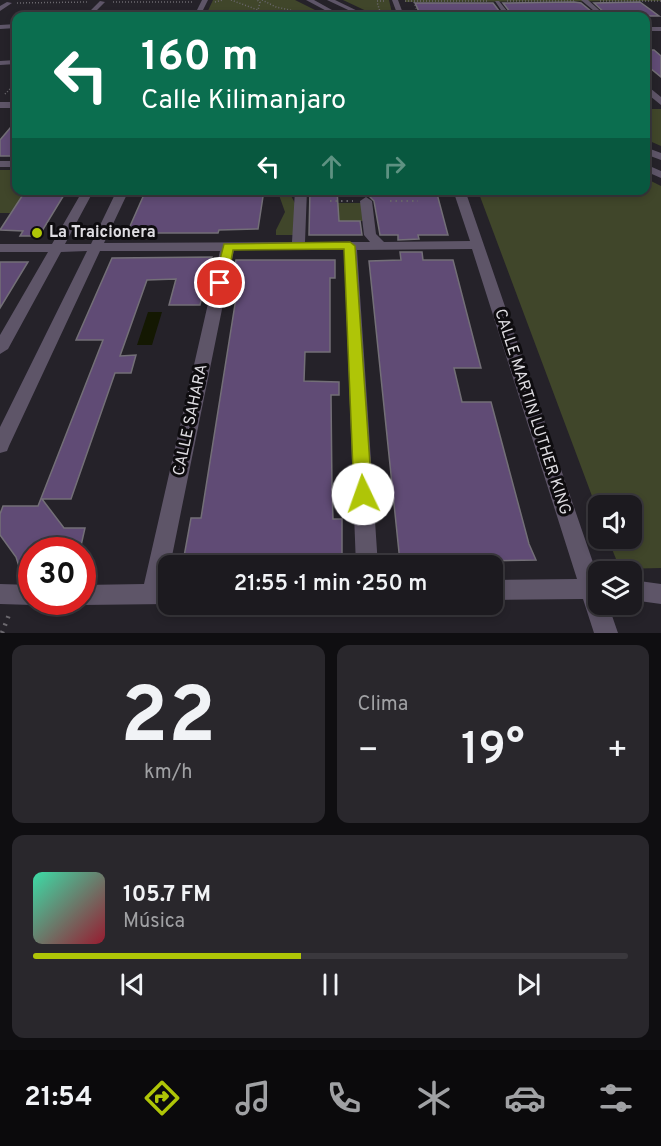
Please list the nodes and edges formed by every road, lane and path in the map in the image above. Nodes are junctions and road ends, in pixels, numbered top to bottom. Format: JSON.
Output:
{"nodes":[{"id":1,"x":231,"y":0,"type":"edge"},
{"id":2,"x":257,"y":0,"type":"edge"},
{"id":3,"x":262,"y":0,"type":"edge"},
{"id":4,"x":309,"y":0,"type":"edge"},
{"id":5,"x":330,"y":0,"type":"edge"},
{"id":6,"x":412,"y":0,"type":"edge"},
{"id":7,"x":508,"y":0,"type":"edge"},
{"id":8,"x":584,"y":0,"type":"edge"},
{"id":9,"x":661,"y":0,"type":"edge"},
{"id":10,"x":497,"y":1,"type":"edge"},
{"id":11,"x":102,"y":2,"type":"dead end"},
{"id":12,"x":9,"y":3,"type":"dead end"},
{"id":13,"x":0,"y":9,"type":"edge"},
{"id":14,"x":372,"y":9,"type":"dead end"},
{"id":15,"x":379,"y":9,"type":"dead end"},
{"id":16,"x":258,"y":10,"type":"joint"},
{"id":17,"x":92,"y":12,"type":"edge"},
{"id":18,"x":300,"y":12,"type":"edge"},
{"id":19,"x":334,"y":12,"type":"edge"},
{"id":20,"x":356,"y":12,"type":"edge"},
{"id":21,"x":598,"y":12,"type":"edge"},
{"id":22,"x":12,"y":86,"type":"edge"},
{"id":23,"x":650,"y":92,"type":"edge"},
{"id":24,"x":0,"y":99,"type":"edge"},
{"id":25,"x":661,"y":103,"type":"edge"},
{"id":26,"x":86,"y":195,"type":"edge"},
{"id":27,"x":121,"y":195,"type":"edge"},
{"id":28,"x":301,"y":195,"type":"edge"},
{"id":29,"x":461,"y":195,"type":"edge"},
{"id":30,"x":330,"y":201,"type":"dead end"},
{"id":31,"x":366,"y":201,"type":"joint"},
{"id":32,"x":390,"y":201,"type":"dead end"},
{"id":33,"x":418,"y":201,"type":"dead end"},
{"id":34,"x":477,"y":245,"type":"junction"},
{"id":35,"x":228,"y":246,"type":"junction"},
{"id":36,"x":298,"y":246,"type":"junction"},
{"id":37,"x":350,"y":246,"type":"junction"},
{"id":38,"x":381,"y":246,"type":"junction"},
{"id":39,"x":56,"y":247,"type":"junction"},
{"id":40,"x":96,"y":247,"type":"junction"},
{"id":41,"x":0,"y":248,"type":"edge"},
{"id":42,"x":0,"y":349,"type":"edge"},
{"id":43,"x":0,"y":446,"type":"edge"},
{"id":44,"x":169,"y":555,"type":"edge"},
{"id":45,"x":366,"y":555,"type":"edge"},
{"id":46,"x":588,"y":569,"type":"edge"},
{"id":47,"x":588,"y":589,"type":"edge"},
{"id":48,"x":503,"y":590,"type":"edge"},
{"id":49,"x":642,"y":591,"type":"edge"},
{"id":50,"x":0,"y":594,"type":"edge"},
{"id":51,"x":158,"y":594,"type":"edge"},
{"id":52,"x":661,"y":594,"type":"edge"},
{"id":53,"x":18,"y":595,"type":"edge"},
{"id":54,"x":96,"y":595,"type":"edge"},
{"id":55,"x":602,"y":615,"type":"edge"},
{"id":56,"x":606,"y":633,"type":"edge"}],
"edges":[{"from":1,"to":16,"type":"path"},
{"from":2,"to":16,"type":"path"},
{"from":3,"to":18,"type":"path"},
{"from":4,"to":19,"type":"street"},
{"from":5,"to":20,"type":"street"},
{"from":6,"to":10,"type":"path"},
{"from":7,"to":8,"type":"path"},
{"from":8,"to":9,"type":"path"},
{"from":8,"to":10,"type":"path"},
{"from":8,"to":21,"type":"street"},
{"from":11,"to":17,"type":"street"},
{"from":12,"to":13,"type":"street"},
{"from":14,"to":15,"type":"path"},
{"from":22,"to":24,"type":"path"},
{"from":23,"to":25,"type":"street"},
{"from":26,"to":39,"type":"street"},
{"from":27,"to":40,"type":"street"},
{"from":28,"to":36,"type":"street"},
{"from":29,"to":34,"type":"street","name":"CALLE MARTIN LUTHER KING"},
{"from":30,"to":31,"type":"path"},
{"from":31,"to":38,"type":"street"},
{"from":32,"to":33,"type":"path"},
{"from":34,"to":38,"type":"street"},
{"from":34,"to":46,"type":"street","name":"CALLE MARTIN LUTHER KING"},
{"from":35,"to":36,"type":"street"},
{"from":35,"to":40,"type":"street"},
{"from":35,"to":44,"type":"street","name":"CALLE SAHARA"},
{"from":36,"to":37,"type":"street"},
{"from":37,"to":38,"type":"street"},
{"from":37,"to":45,"type":"street"},
{"from":39,"to":40,"type":"street"},
{"from":39,"to":41,"type":"street"},
{"from":39,"to":42,"type":"street"},
{"from":40,"to":43,"type":"street"},
{"from":47,"to":48,"type":"street"},
{"from":49,"to":52,"type":"street"},
{"from":50,"to":53,"type":"street"},
{"from":51,"to":54,"type":"street"},
{"from":55,"to":56,"type":"street","name":"CALLE MARTIN LUTHER KING"}]}
